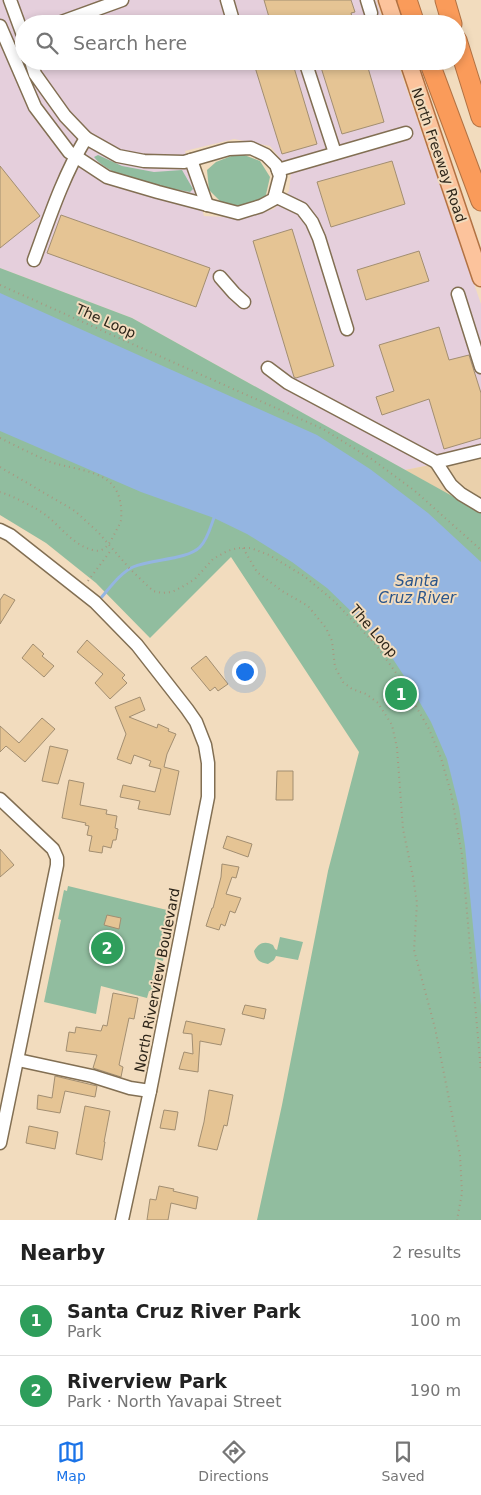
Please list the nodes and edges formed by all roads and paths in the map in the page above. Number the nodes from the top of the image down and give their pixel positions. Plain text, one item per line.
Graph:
1 (10, 0) edge
2 (122, 0) edge
3 (227, 0) edge
4 (367, 0) edge
5 (388, 0) edge
6 (407, 0) edge
7 (445, 0) edge
8 (371, 13) dead end
9 (16, 15) edge
10 (81, 15) edge
11 (231, 15) edge
12 (392, 15) edge
13 (412, 15) edge
14 (449, 15) edge
15 (0, 26) edge
16 (15, 38) edge
17 (6, 41) junction
18 (15, 62) edge
19 (466, 69) edge
20 (22, 70) edge
21 (34, 70) edge
22 (308, 70) edge
23 (411, 70) edge
24 (432, 70) edge
25 (19, 72) joint
26 (481, 117) edge
27 (406, 133) dead end
28 (86, 138) junction
29 (335, 154) junction
30 (75, 156) junction
31 (191, 160) junction
32 (278, 170) junction
33 (275, 196) junction
34 (481, 201) edge
35 (207, 205) junction
36 (34, 260) dead end
37 (220, 277) dead end
38 (481, 278) edge
39 (0, 285) edge
40 (458, 294) dead end
41 (244, 302) dead end
42 (347, 329) dead end
43 (481, 367) edge
44 (268, 368) dead end
45 (0, 438) edge
46 (481, 451) edge
47 (436, 462) junction
48 (0, 467) edge
49 (0, 492) edge
50 (481, 506) edge
51 (0, 530) edge
52 (109, 545) junction
53 (243, 548) junction
54 (112, 549) junction
55 (481, 550) edge
56 (81, 592) junction
57 (0, 798) edge
58 (18, 1060) junction
59 (481, 1072) edge
60 (150, 1091) junction
61 (0, 1143) edge
62 (122, 1220) edge
63 (457, 1220) edge

1 - 9 street
2 - 10 street
3 - 11 street
4 - 8 street
5 - 12 main road
6 - 13 highway
7 - 14 highway
15 - 17 street
16 - 17 street
17 - 18 street
19 - 26 highway
20 - 25 street
21 - 28 street
22 - 29 street
23 - 38 main road, North Freeway Road
24 - 34 highway
25 - 30 street
27 - 29 street
28 - 30 street
28 - 31 street
29 - 32 street
30 - 35 street
30 - 36 street
31 - 32 street
31 - 35 street
32 - 33 street
33 - 35 street
33 - 42 street
37 - 41 street
39 - 55 path, The Loop
40 - 43 street
44 - 47 street
45 - 52 path
46 - 47 street
47 - 50 street
48 - 52 path
49 - 52 path
51 - 56 street, North Riverview Boulevard
52 - 54 path
53 - 54 path
53 - 59 path, The Loop
53 - 63 path
54 - 56 path
56 - 60 street, North Riverview Boulevard
57 - 58 street
58 - 60 street
58 - 61 street
60 - 62 street, North Riverview Boulevard

